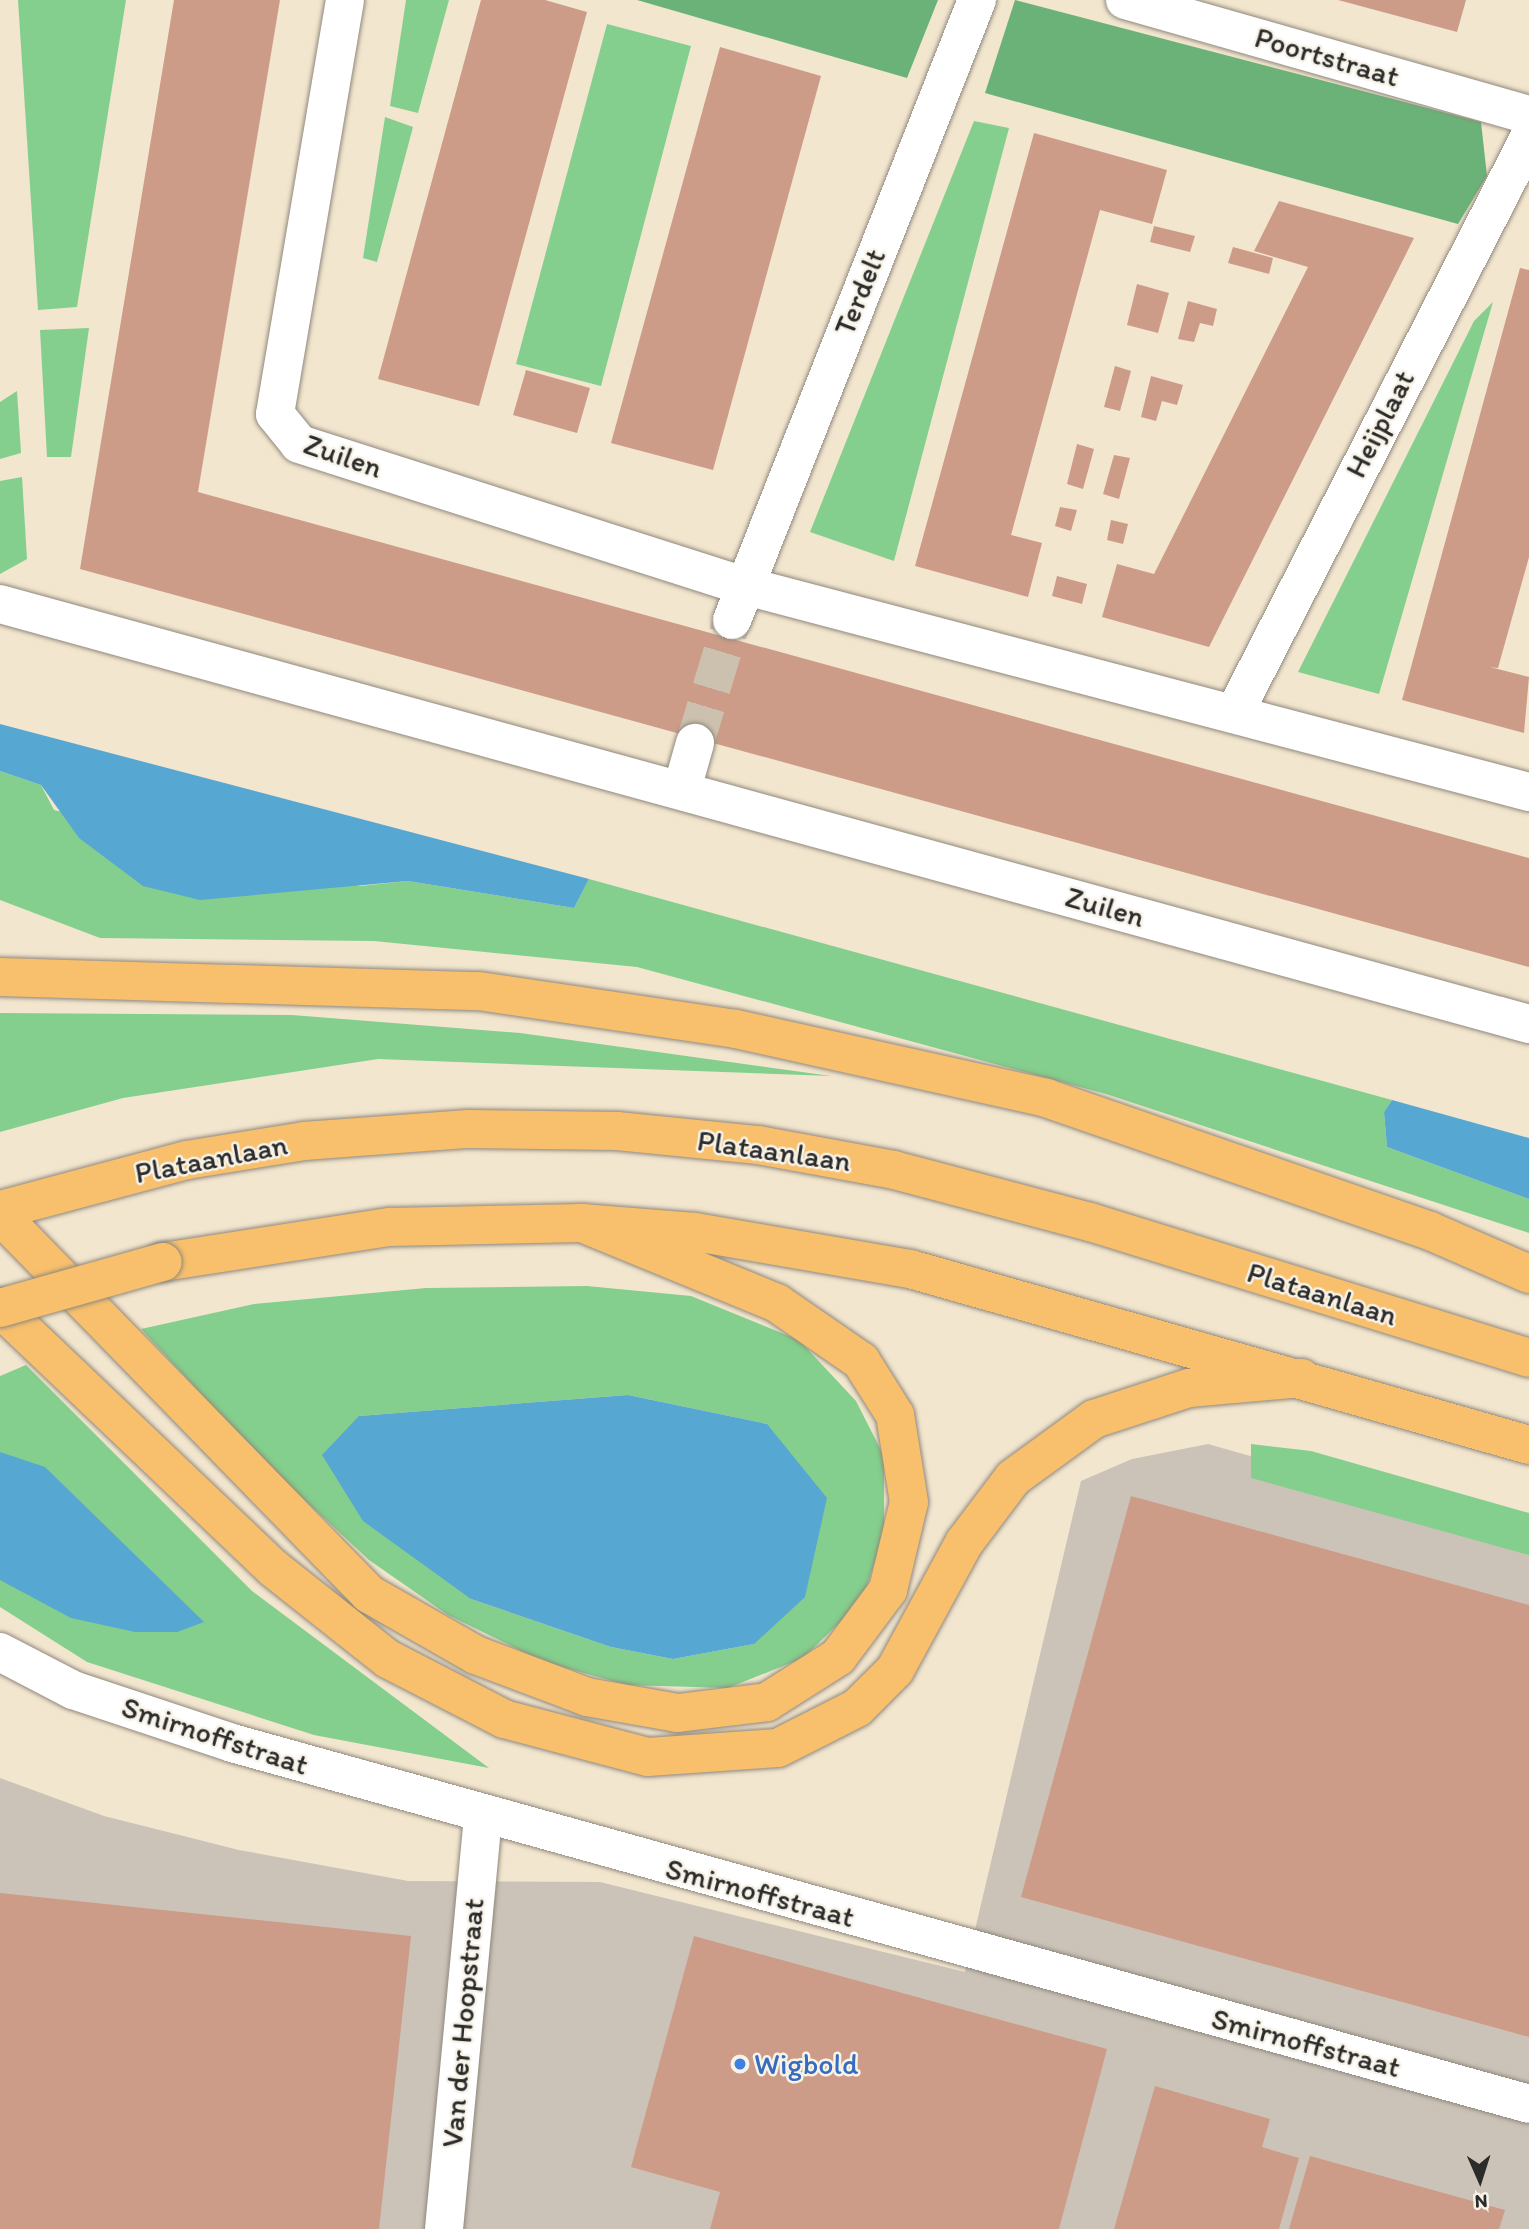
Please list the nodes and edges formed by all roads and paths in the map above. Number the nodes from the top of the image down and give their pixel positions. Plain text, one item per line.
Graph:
1 (345, 0) edge
2 (977, 0) edge
3 (1125, 0) edge
4 (1529, 115) edge
5 (1529, 138) edge
6 (737, 602) junction
7 (0, 604) edge
8 (1235, 712) junction
9 (695, 743) tunnel mouth
10 (682, 789) junction
11 (1529, 792) edge
12 (0, 976) edge
13 (1529, 1024) edge
14 (0, 1212) edge
15 (582, 1223) junction
16 (1529, 1274) edge
17 (0, 1308) edge
18 (1529, 1358) edge
19 (1303, 1378) junction
20 (1529, 1445) edge
21 (0, 1653) edge
22 (482, 1816) junction
23 (1529, 2104) edge
24 (444, 2229) edge

1 - 6 street, Zuilen
2 - 6 street, Terdelt
3 - 4 street, Poortstraat
5 - 8 street, Heijplaat
6 - 8 street, Zuilen
7 - 10 street, Zuilen
8 - 11 street, Zuilen
9 - 10 street
10 - 13 street, Zuilen
12 - 16 highway
14 - 15 highway
14 - 18 highway, Plataanlaan
15 - 17 highway, bridge
15 - 19 highway
17 - 19 highway
19 - 20 highway
21 - 22 street, Smirnoffstraat
22 - 23 street, Smirnoffstraat
22 - 24 street, Van der Hoopstraat

